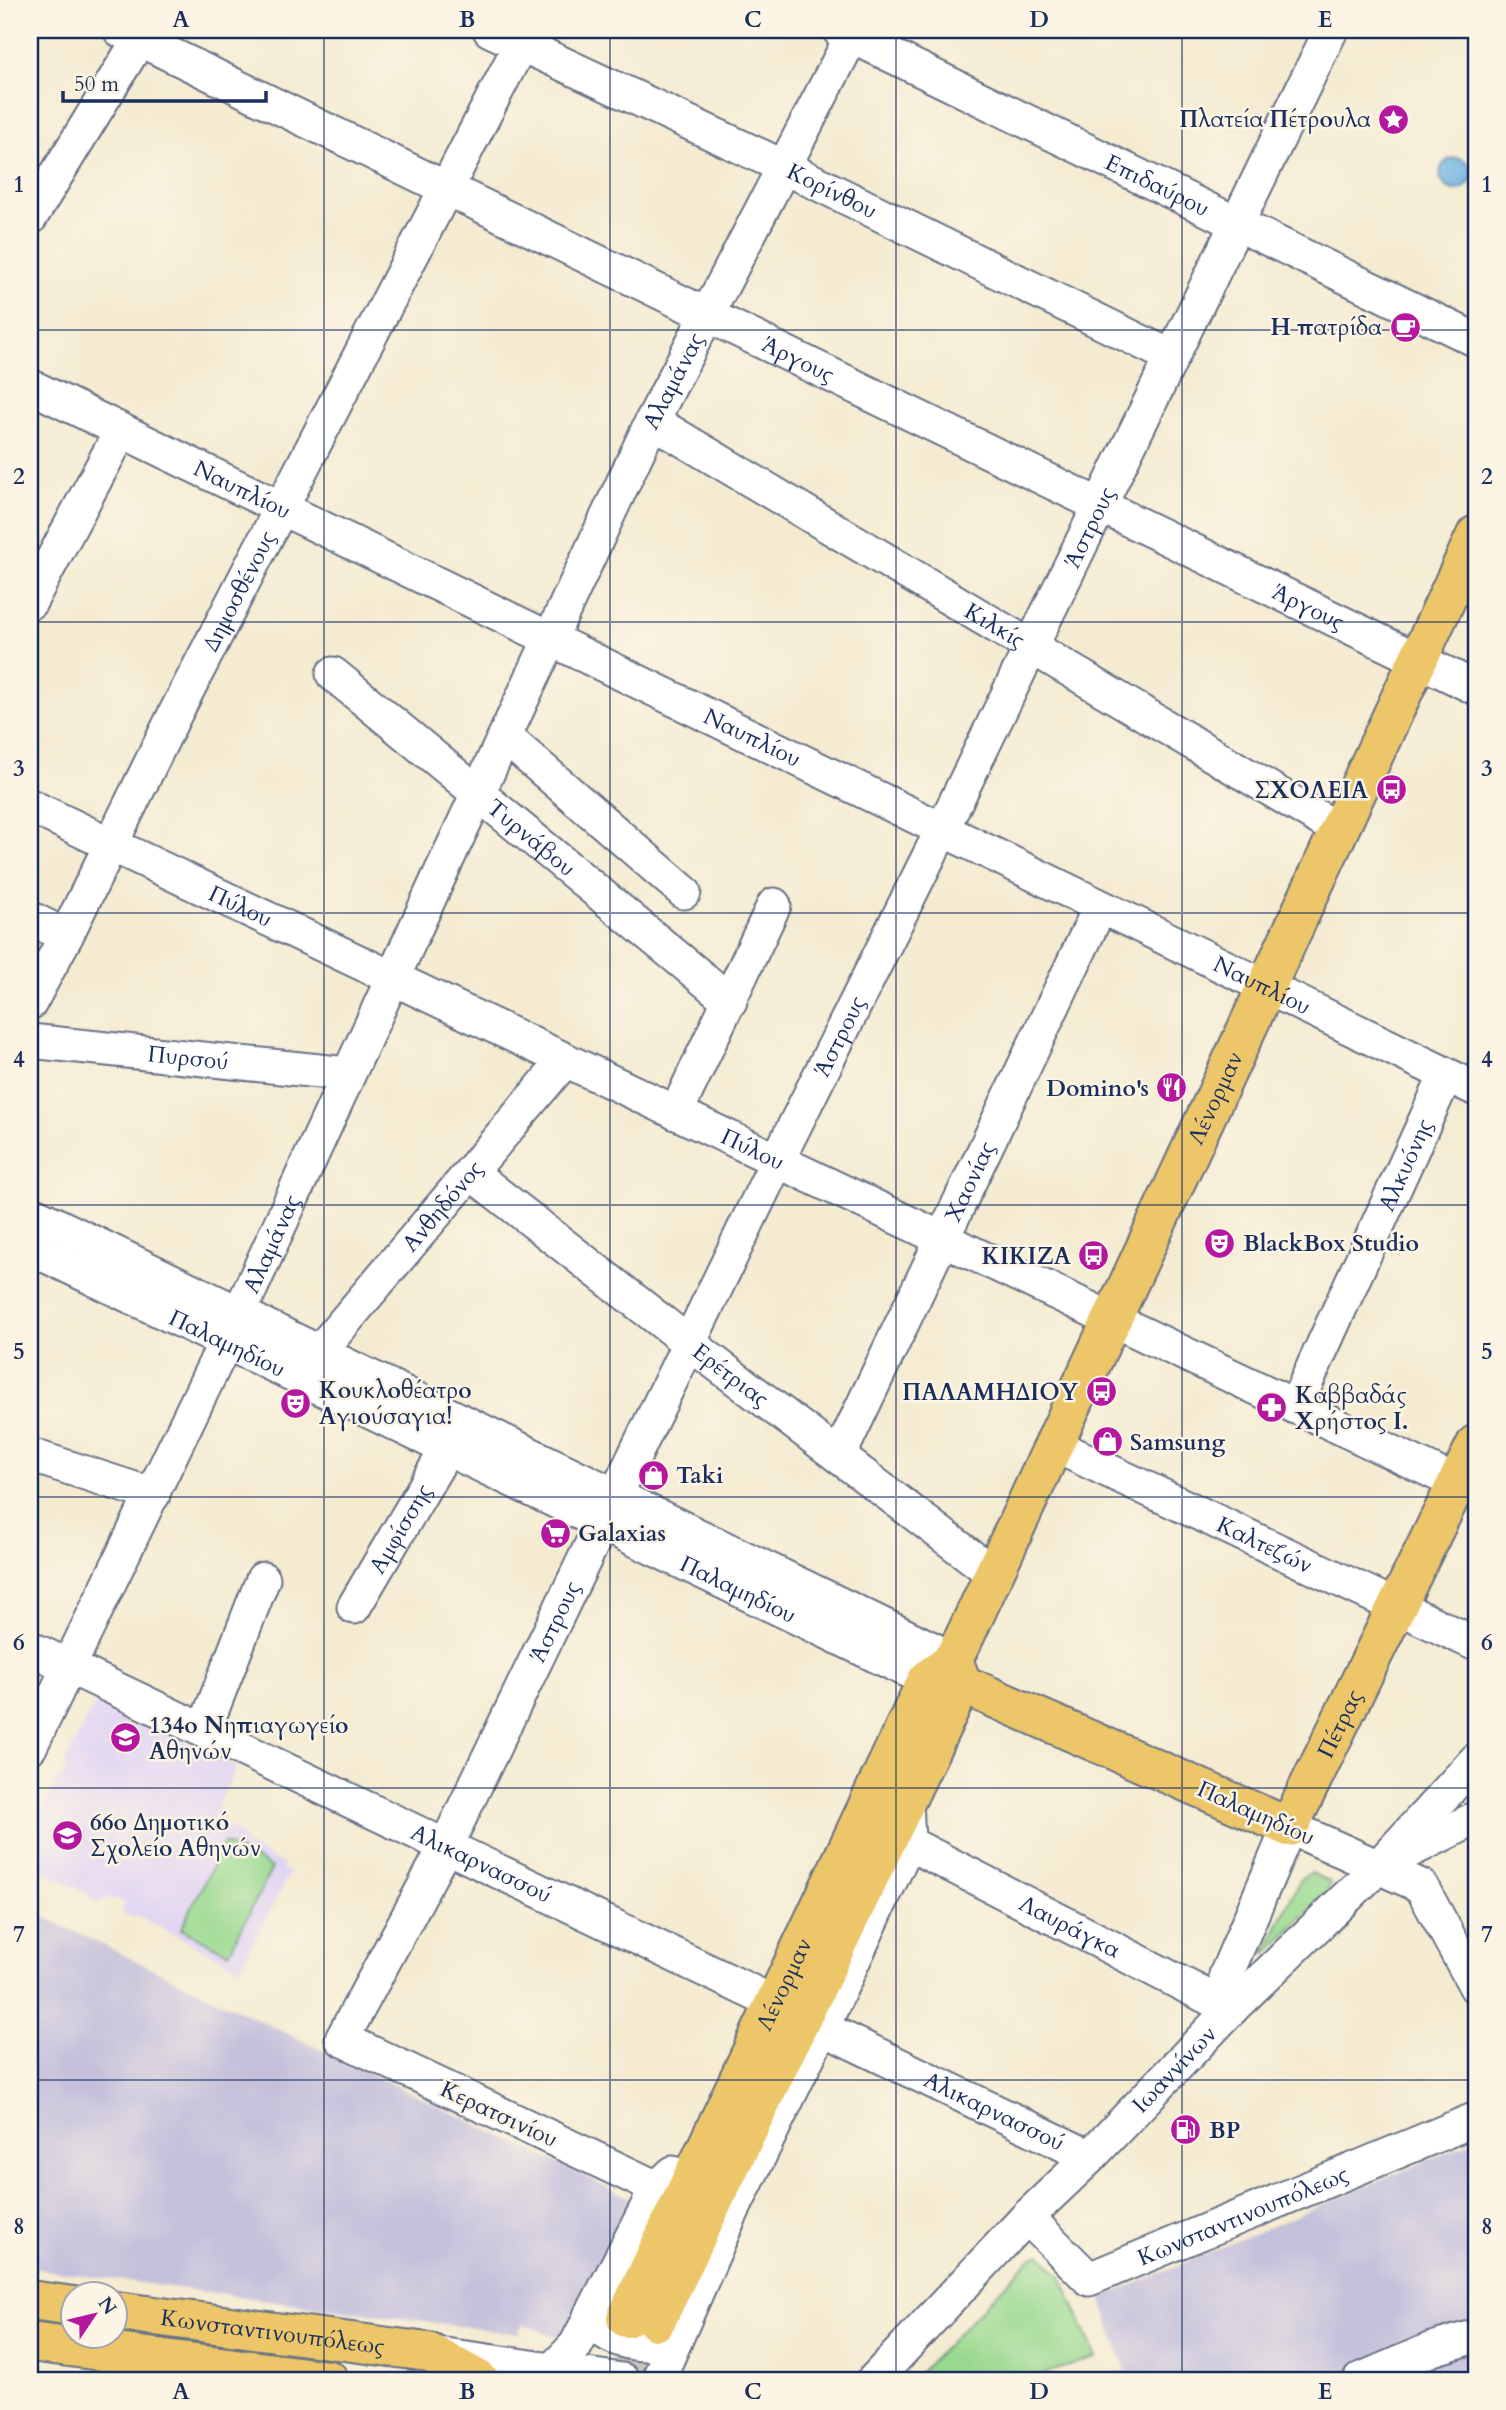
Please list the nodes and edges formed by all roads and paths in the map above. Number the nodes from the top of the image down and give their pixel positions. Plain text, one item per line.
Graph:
1 (489, 30) edge
2 (1331, 30) edge
3 (849, 32) edge
4 (135, 33) edge
5 (524, 38) edge
6 (784, 167) junction
7 (445, 188) junction
8 (30, 218) edge
9 (1237, 223) junction
10 (708, 315) junction
11 (1476, 340) edge
12 (1172, 357) junction
13 (30, 386) edge
14 (652, 421) junction
15 (121, 431) junction
16 (1099, 505) junction
17 (282, 509) junction
18 (1472, 556) edge
19 (30, 602) edge
20 (551, 640) junction
21 (1031, 647) junction
22 (1418, 660) junction
23 (332, 674) dead end
24 (1476, 688) edge
25 (505, 737) junction
26 (478, 796) junction
27 (30, 806) edge
28 (942, 830) junction
29 (1339, 830) junction
30 (111, 845) junction
31 (684, 892) dead end
32 (774, 905) dead end
33 (1100, 907) junction
34 (30, 918) edge
35 (66, 936) junction
36 (392, 978) junction
37 (1266, 988) junction
38 (730, 1001) junction
39 (30, 1003) edge
40 (30, 1041) edge
41 (565, 1060) junction
42 (348, 1074) junction
43 (1446, 1074) junction
44 (1476, 1089) edge
45 (676, 1113) junction
46 (777, 1161) junction
47 (471, 1173) junction
48 (30, 1212) edge
49 (943, 1240) junction
50 (30, 1248) edge
51 (1112, 1320) junction
52 (232, 1328) junction
53 (690, 1343) junction
54 (319, 1352) junction
55 (1295, 1407) junction
56 (1054, 1444) junction
57 (1476, 1444) edge
58 (447, 1449) junction
59 (30, 1455) edge
60 (839, 1457) junction
61 (1467, 1488) edge
62 (153, 1496) junction
63 (608, 1510) junction
64 (994, 1574) junction
65 (263, 1579) dead end
66 (1397, 1606) junction
67 (354, 1607) dead end
68 (1476, 1644) edge
69 (30, 1648) edge
70 (69, 1667) junction
71 (947, 1675) junction
72 (204, 1730) junction
73 (30, 1747) edge
74 (1476, 1760) edge
75 (906, 1801) junction
76 (1476, 1818) edge
77 (861, 1819) junction
78 (1290, 1827) junction
79 (908, 1843) junction
80 (446, 1846) junction
81 (1379, 1866) junction
82 (1476, 1987) edge
83 (760, 1996) junction
84 (1231, 2009) junction
85 (822, 2028) junction
86 (342, 2039) joint
87 (1476, 2119) edge
88 (1090, 2157) junction
89 (657, 2188) junction
90 (1027, 2217) junction
91 (30, 2300) edge
92 (60, 2304) edge
93 (130, 2313) edge
94 (637, 2323) junction
95 (1476, 2336) edge
96 (30, 2342) edge
97 (428, 2352) junction
98 (552, 2370) junction
99 (329, 2380) edge
100 (479, 2380) edge
101 (622, 2380) edge
102 (658, 2380) edge
103 (873, 2380) edge
104 (1360, 2380) edge

1 - 5 street, Κορίνθου
2 - 9 street, Άστρους
3 - 6 street, Αλαμάνας
3 - 9 street, Επιδαύρου
4 - 7 street, Άργους
4 - 8 street
5 - 6 street, Κορίνθου
5 - 7 street, Δημοσθένους
6 - 10 street, Αλαμάνας
6 - 12 street, Κορίνθου
7 - 10 street, Άργους
7 - 17 street, Δημοσθένους
9 - 11 street, Επιδαύρου
9 - 12 street, Άστρους
10 - 14 street, Αλαμάνας
10 - 16 street, Άργους
12 - 16 street, Άστρους
13 - 15 street, Ναυπλίου
14 - 20 street, Αλαμάνας
14 - 21 street, Κιλκίς
15 - 17 street, Ναυπλίου
15 - 19 street
16 - 21 street, Άστρους
16 - 22 street, Άργους
17 - 20 street, Ναυπλίου
17 - 30 street, Δημοσθένους
18 - 22 main road, Λένορμαν
20 - 25 street, Αλαμάνας
20 - 28 street, Ναυπλίου
21 - 28 street, Άστρους
21 - 29 street, Κιλκίς
22 - 24 street, Άργους
22 - 29 main road, Λένορμαν
23 - 26 street, Τυρνάβου
25 - 26 street, Αλαμάνας
25 - 31 street
26 - 36 street, Αλαμάνας
26 - 38 street, Τυρνάβου
27 - 30 street, Πύλου
28 - 33 street, Ναυπλίου
28 - 46 street, Άστρους
29 - 37 main road, Λένορμαν
30 - 35 street, Δημοσθένους
30 - 36 street, Πύλου
32 - 38 street
33 - 37 street, Ναυπλίου
33 - 49 street, Χαονίας
34 - 35 street
35 - 39 street, Δημοσθένους
36 - 41 street, Πύλου
36 - 42 street, Αλαμάνας
37 - 43 street, Ναυπλίου
37 - 51 main road, Λένορμαν
38 - 45 street
40 - 42 street, Πυρσού
41 - 45 street, Πύλου
41 - 47 street, Ανθηδόνος
42 - 52 street, Αλαμάνας
43 - 44 street, Ναυπλίου
43 - 55 street, Αλκυόνης
45 - 46 street, Πύλου
46 - 49 street, Πύλου
46 - 53 street, Άστρους
47 - 53 street, Ερέτριας
47 - 54 street, Ανθηδόνος
48 - 52 street, Παλαμηδίου
49 - 51 street, Πύλου
49 - 60 street, Χαονίας
50 - 52 street, Παλαμηδίου
51 - 55 street, Πύλου
51 - 56 main road, Λένορμαν
52 - 54 street, Παλαμηδίου
52 - 58 street, Παλαμηδίου
52 - 62 street, Αλαμάνας
53 - 60 street, Ερέτριας
53 - 63 street, Άστρους
54 - 63 street, Παλαμηδίου
55 - 61 street, Πύλου
56 - 64 main road, Λένορμαν
56 - 66 street, Καλτεζών
57 - 61 main road, Πέτρας
58 - 63 street, Παλαμηδίου
58 - 67 street, Αμφίσσης
59 - 62 street
60 - 64 street, Ερέτριας
61 - 66 main road, Πέτρας
62 - 70 street, Αλαμάνας
63 - 71 street, Παλαμηδίου
63 - 80 street, Άστρους
64 - 71 main road, Λένορμαν
65 - 72 street
66 - 68 street, Καλτεζών
66 - 78 main road, Πέτρας
69 - 70 street, Αλικαρνασσού
70 - 72 street, Αλικαρνασσού
70 - 73 street, Αλαμάνας
71 - 75 main road, Λένορμαν
71 - 77 main road, Λένορμαν
71 - 78 main road, Παλαμηδίου
72 - 80 street, Αλικαρνασσού
74 - 81 street, Ιωαννίνων
75 - 79 street, Λένορμαν
75 - 94 main road, Λένορμαν
76 - 81 street
77 - 83 street
77 - 94 main road, Λένορμαν
78 - 81 street, Παλαμηδίου
78 - 84 street, Πέτρας
79 - 84 street, Λαυράγκα
79 - 85 street
80 - 83 street, Αλικαρνασσού
80 - 86 street, Άστρους
81 - 82 street, Παλαμηδίου
81 - 84 street, Ιωαννίνων
83 - 89 street
84 - 88 street, Ιωαννίνων
85 - 88 street, Αλικαρνασσού
85 - 94 street
86 - 89 street, Κερατσινίου
87 - 90 street, Κωνσταντινουπόλεως
88 - 90 street, Ιωαννίνων
89 - 94 street
90 - 103 street, Ιωαννίνων
91 - 92 main road
93 - 97 main road, Κωνσταντινουπόλεως
94 - 98 street
94 - 102 street
95 - 104 street
96 - 99 main road, Κωνσταντινουπόλεως
97 - 98 street, Κωνσταντινουπόλεως
97 - 100 main road, Κωνσταντινουπόλεως
98 - 101 street, Κωνσταντινουπόλεως

